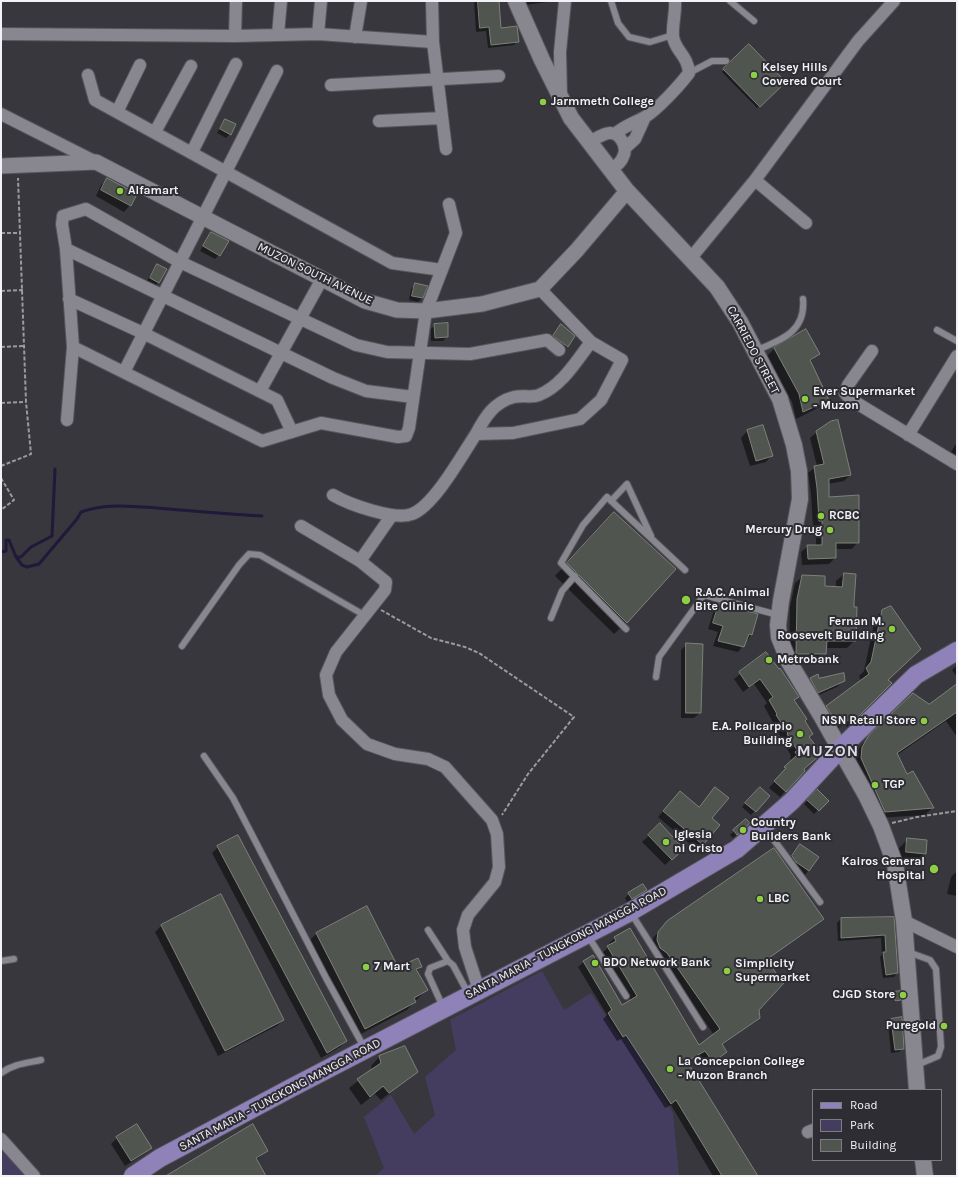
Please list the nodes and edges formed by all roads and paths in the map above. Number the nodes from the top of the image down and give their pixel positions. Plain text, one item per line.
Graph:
1 (236, 1) edge
2 (281, 1) edge
3 (321, 1) edge
4 (361, 1) edge
5 (432, 1) edge
6 (516, 1) edge
7 (565, 1) edge
8 (611, 1) edge
9 (675, 1) edge
10 (730, 1) edge
11 (894, 1) edge
12 (754, 21) dead end
13 (1, 34) edge
14 (278, 34) junction
15 (318, 34) junction
16 (235, 36) junction
17 (673, 36) junction
18 (355, 37) junction
19 (433, 42) junction
20 (726, 61) dead end
21 (236, 64) dead end
22 (140, 65) dead end
23 (192, 66) dead end
24 (277, 71) dead end
25 (689, 73) junction
26 (88, 75) dead end
27 (499, 76) dead end
28 (438, 78) junction
29 (331, 85) dead end
30 (561, 101) junction
31 (117, 112) junction
32 (1, 114) edge
33 (646, 117) junction
34 (442, 118) junction
35 (379, 121) dead end
36 (155, 132) junction
37 (615, 134) junction
38 (590, 142) junction
39 (625, 148) junction
40 (446, 149) dead end
41 (192, 152) junction
42 (96, 162) junction
43 (18, 165) junction
44 (1, 166) edge
45 (610, 170) junction
46 (226, 171) junction
47 (755, 180) junction
48 (627, 191) junction
49 (449, 204) dead end
50 (202, 218) junction
51 (806, 223) dead end
52 (1, 233) edge
53 (20, 233) junction
54 (66, 249) junction
55 (690, 259) junction
56 (180, 262) junction
57 (442, 270) junction
58 (322, 279) junction
59 (540, 288) junction
60 (23, 290) junction
61 (1, 291) edge
62 (162, 295) junction
63 (69, 299) junction
64 (803, 299) dead end
65 (426, 311) junction
66 (301, 319) junction
67 (937, 330) dead end
68 (144, 333) junction
69 (957, 341) edge
70 (591, 342) junction
71 (24, 346) junction
72 (1, 347) edge
73 (73, 347) junction
74 (559, 350) dead end
75 (755, 351) junction
76 (872, 351) dead end
77 (281, 354) junction
78 (419, 354) junction
79 (957, 356) edge
80 (124, 372) junction
81 (260, 391) junction
82 (413, 397) junction
83 (26, 402) junction
84 (1, 403) edge
85 (68, 420) dead end
86 (292, 432) junction
87 (476, 434) junction
88 (908, 435) junction
89 (957, 464) edge
90 (1, 466) edge
91 (1, 478) edge
92 (333, 495) dead end
93 (611, 501) junction
94 (1, 510) edge
95 (392, 515) junction
96 (301, 526) dead end
97 (652, 540) junction
98 (360, 561) junction
99 (685, 570) dead end
100 (575, 576) junction
101 (372, 604) junction
102 (364, 615) junction
103 (779, 615) junction
104 (551, 618) dead end
105 (626, 629) dead end
106 (182, 646) dead end
107 (957, 651) edge
108 (656, 677) dead end
109 (841, 748) junction
110 (204, 756) dead end
111 (957, 811) edge
112 (494, 826) junction
113 (881, 826) junction
114 (764, 827) junction
115 (820, 902) dead end
116 (630, 912) junction
117 (904, 921) junction
118 (428, 930) dead end
119 (586, 933) junction
120 (957, 947) edge
121 (906, 951) junction
122 (14, 958) dead end
123 (1, 961) edge
124 (448, 961) junction
125 (474, 992) junction
126 (626, 996) dead end
127 (444, 1008) junction
128 (703, 1027) dead end
129 (365, 1050) junction
130 (41, 1060) dead end
131 (915, 1066) junction
132 (1, 1073) edge
133 (917, 1089) edge
134 (1, 1139) edge
135 (923, 1161) edge
136 (34, 1176) edge
137 (132, 1176) edge
138 (925, 1176) edge

1 - 16 street
2 - 14 street
3 - 15 street
4 - 18 street
5 - 19 street
6 - 30 main road, CARRIEDO STREET
7 - 30 street
8 - 17 lane
9 - 17 street
10 - 12 lane
11 - 47 street
13 - 16 street
14 - 15 street
14 - 16 street
15 - 18 street
17 - 25 street
18 - 19 street
19 - 28 street
20 - 25 lane
21 - 41 street
22 - 31 street
23 - 36 street
24 - 46 street
25 - 33 street
26 - 31 street
27 - 28 street
28 - 29 street
28 - 34 street
30 - 38 main road, CARRIEDO STREET
31 - 36 street
32 - 42 street
33 - 37 street
33 - 39 street
34 - 35 street
34 - 40 street
36 - 41 street
37 - 38 street
37 - 39 street
38 - 45 main road, CARRIEDO STREET
39 - 45 street
41 - 46 street
42 - 43 street
42 - 50 street, MUZON SOUTH AVENUE
43 - 44 street
43 - 53 path
45 - 48 main road, CARRIEDO STREET
46 - 50 street
46 - 57 street
47 - 51 street
47 - 55 street
48 - 55 main road, CARRIEDO STREET
48 - 59 street
49 - 57 street
50 - 56 street
50 - 58 street, MUZON SOUTH AVENUE
52 - 53 path
53 - 60 path
54 - 56 street
54 - 62 street
54 - 63 street
55 - 75 main road, CARRIEDO STREET
56 - 62 street
56 - 66 street
57 - 65 street
58 - 65 street, MUZON SOUTH AVENUE
58 - 66 street
59 - 65 street, MUZON SOUTH AVENUE
59 - 70 street
60 - 61 path
60 - 71 path
62 - 68 street
62 - 77 street
63 - 68 street
63 - 73 street
64 - 75 lane
65 - 78 street
66 - 77 street
66 - 78 street
67 - 69 lane
68 - 80 street
68 - 81 street
70 - 87 street
70 - 87 street
71 - 72 path
71 - 83 path
73 - 80 street
73 - 85 street
74 - 78 street
75 - 103 main road, CARRIEDO STREET
76 - 88 street
77 - 81 street
77 - 82 street
78 - 82 street
79 - 88 street
80 - 86 street
81 - 86 street
82 - 86 street
83 - 84 path
83 - 90 path
87 - 95 street
88 - 89 street
91 - 94 path
92 - 95 street
93 - 97 lane
93 - 97 lane
93 - 100 lane
95 - 98 street
96 - 98 street
97 - 99 lane
98 - 101 street
100 - 104 lane
100 - 105 lane
101 - 102 street
101 - 112 path
102 - 106 lane
102 - 112 street
103 - 108 lane
103 - 109 main road, CARRIEDO STREET
107 - 109 main road, SANTA MARIA - TUNGKONG MANGGA ROAD
109 - 113 main road, CARRIEDO STREET
109 - 114 main road, SANTA MARIA - TUNGKONG MANGGA ROAD
110 - 129 lane
111 - 113 path
112 - 125 street
113 - 117 main road, CARRIEDO STREET
114 - 115 lane
114 - 116 main road, SANTA MARIA - TUNGKONG MANGGA ROAD
116 - 119 main road, SANTA MARIA - TUNGKONG MANGGA ROAD
116 - 128 lane
117 - 120 street
117 - 121 main road, CARRIEDO STREET
118 - 124 lane
119 - 125 main road, SANTA MARIA - TUNGKONG MANGGA ROAD
119 - 126 lane
121 - 131 main road, CARRIEDO STREET
121 - 131 lane
122 - 123 lane
124 - 125 lane
124 - 127 lane
125 - 127 main road, SANTA MARIA - TUNGKONG MANGGA ROAD
127 - 129 main road, SANTA MARIA - TUNGKONG MANGGA ROAD
129 - 137 main road, SANTA MARIA - TUNGKONG MANGGA ROAD
130 - 132 lane
131 - 133 main road, CARRIEDO STREET
134 - 136 street
135 - 138 main road

